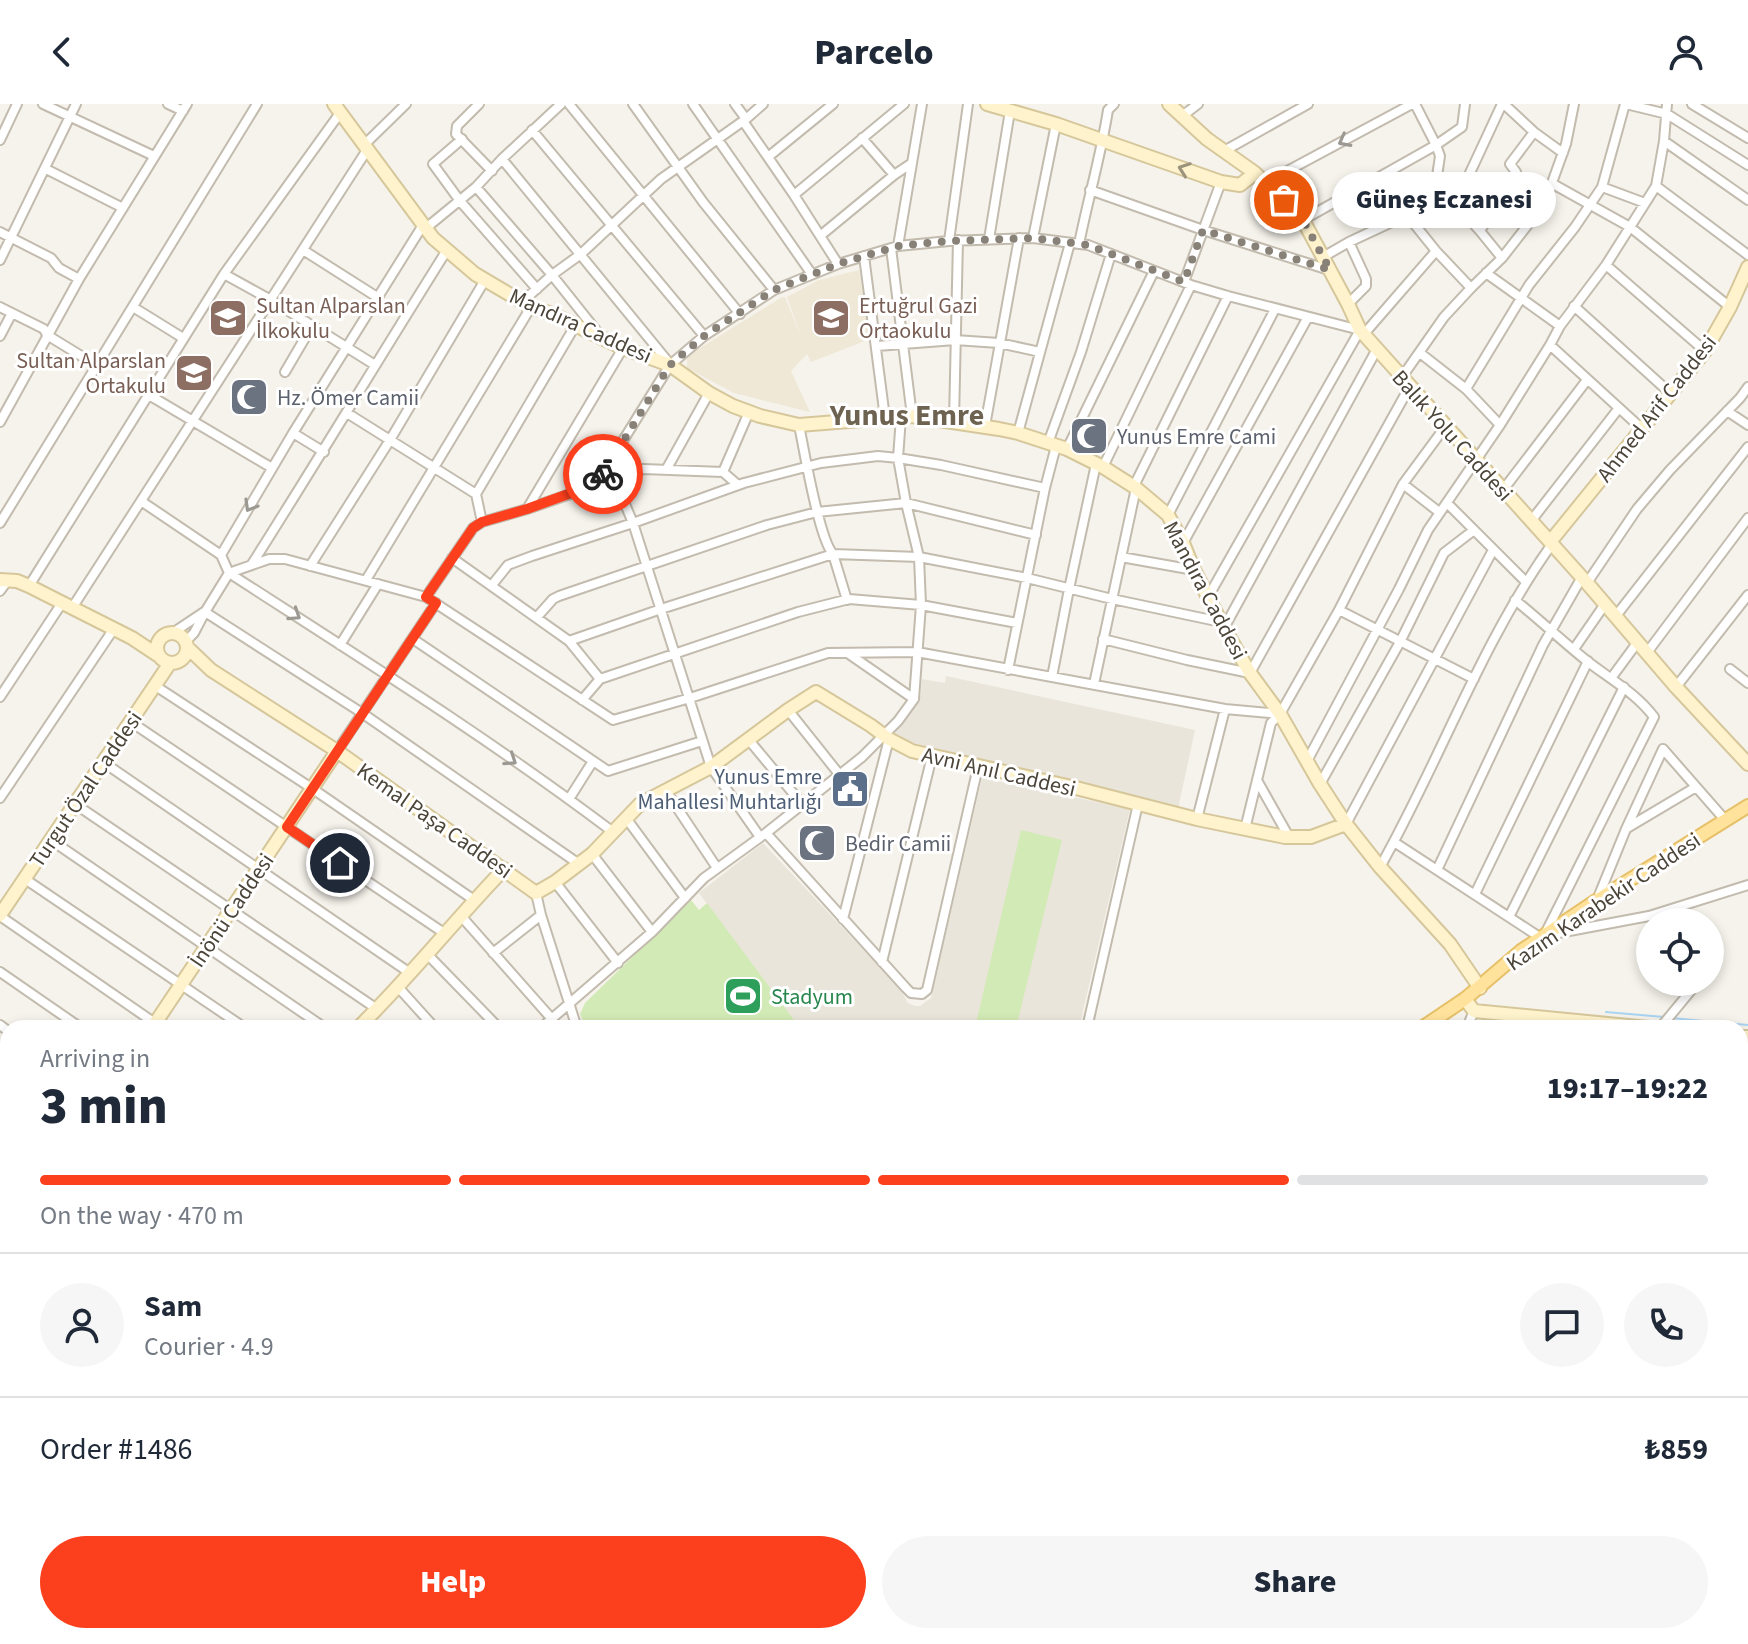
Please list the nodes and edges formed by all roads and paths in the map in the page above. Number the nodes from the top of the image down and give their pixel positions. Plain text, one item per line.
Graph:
1 (17, 104) edge
2 (43, 104) edge
3 (76, 104) edge
4 (168, 104) edge
5 (257, 104) edge
6 (406, 104) edge
7 (479, 104) edge
8 (561, 104) edge
9 (569, 104) edge
10 (633, 104) edge
11 (693, 104) edge
12 (735, 104) edge
13 (763, 104) edge
14 (833, 104) edge
15 (904, 104) edge
16 (922, 104) edge
17 (968, 104) edge
18 (987, 104) edge
19 (1169, 104) edge
20 (1198, 104) edge
21 (1308, 104) edge
22 (1414, 104) edge
23 (1465, 104) edge
24 (1503, 104) edge
25 (1626, 104) edge
26 (1692, 104) edge
27 (1108, 106) edge
28 (1572, 106) edge
29 (337, 107) edge
30 (185, 108) edge
31 (1667, 109) edge
32 (1010, 111) junction
33 (1182, 116) junction
34 (70, 117) junction
35 (744, 120) junction
36 (1056, 124) junction
37 (532, 130) junction
38 (1534, 132) junction
39 (718, 138) junction
40 (862, 138) junction
41 (1748, 138) edge
42 (462, 139) junction
43 (0, 140) edge
44 (1103, 140) junction
45 (1664, 141) junction
46 (1436, 145) junction
47 (366, 148) junction
48 (1224, 151) junction
49 (1563, 153) junction
50 (154, 156) junction
51 (768, 157) junction
52 (502, 159) junction
53 (912, 163) junction
54 (1748, 165) edge
55 (678, 166) junction
56 (46, 169) junction
57 (492, 171) junction
58 (1255, 173) junction
59 (894, 175) junction
60 (1221, 182) junction
61 (1265, 183) junction
62 (1553, 184) junction
63 (1656, 186) junction
64 (476, 187) junction
65 (1602, 187) junction
66 (1440, 189) junction
67 (1090, 190) junction
68 (794, 195) junction
69 (642, 196) junction
70 (1748, 200) edge
71 (460, 201) junction
72 (1453, 203) junction
73 (1645, 203) junction
74 (1590, 206) junction
75 (123, 208) junction
76 (1407, 215) junction
77 (1303, 220) junction
78 (611, 225) junction
79 (424, 227) junction
80 (1630, 227) junction
81 (1203, 230) junction
82 (1480, 231) junction
83 (0, 232) edge
84 (820, 236) junction
85 (11, 237) junction
86 (1019, 238) junction
87 (1033, 238) junction
88 (989, 239) junction
89 (953, 240) junction
90 (1349, 242) junction
91 (1075, 243) junction
92 (895, 247) junction
93 (303, 250) junction
94 (447, 250) junction
95 (1436, 251) junction
96 (581, 254) junction
97 (1111, 254) junction
98 (1748, 255) edge
99 (864, 256) junction
100 (1323, 257) junction
101 (1502, 258) junction
102 (0, 260) edge
103 (838, 264) junction
104 (1606, 265) junction
105 (1748, 267) edge
106 (1330, 270) junction
107 (1154, 271) junction
108 (811, 273) junction
109 (1486, 273) junction
110 (224, 274) junction
111 (552, 275) junction
112 (79, 279) junction
113 (485, 280) junction
114 (1187, 283) junction
115 (1745, 285) edge
116 (1471, 288) junction
117 (537, 289) junction
118 (774, 290) junction
119 (1228, 296) junction
120 (377, 297) junction
121 (1521, 298) junction
122 (271, 300) junction
123 (526, 304) junction
124 (1348, 304) junction
125 (1574, 306) junction
126 (0, 307) edge
127 (133, 307) junction
128 (1730, 307) junction
129 (1275, 309) junction
130 (12, 313) junction
131 (740, 314) junction
132 (1308, 317) junction
133 (312, 326) junction
134 (575, 326) junction
135 (1560, 326) junction
136 (1362, 332) junction
137 (47, 335) junction
138 (0, 336) edge
139 (704, 336) junction
140 (183, 338) junction
141 (604, 340) junction
142 (955, 340) junction
143 (903, 343) junction
144 (999, 343) junction
145 (1550, 345) junction
146 (877, 346) junction
147 (346, 347) junction
148 (623, 348) junction
149 (1377, 349) junction
150 (1705, 351) junction
151 (1040, 352) junction
152 (1420, 353) junction
153 (96, 365) junction
154 (375, 365) junction
155 (670, 365) junction
156 (285, 372) dead end
157 (1587, 380) junction
158 (1406, 382) junction
159 (1748, 387) edge
160 (1466, 389) junction
161 (709, 393) junction
162 (1670, 393) junction
163 (149, 395) junction
164 (1619, 408) junction
165 (1727, 411) junction
166 (749, 412) junction
167 (347, 413) junction
168 (907, 416) junction
169 (885, 418) junction
170 (192, 421) junction
171 (954, 421) junction
172 (0, 422) edge
173 (799, 425) junction
174 (1500, 425) junction
175 (1748, 425) edge
176 (985, 426) junction
177 (1445, 427) junction
178 (1641, 428) junction
179 (293, 433) junction
180 (1018, 433) junction
181 (390, 440) junction
182 (1057, 446) junction
183 (1748, 447) edge
184 (324, 452) junction
185 (898, 458) junction
186 (1475, 460) junction
187 (1100, 466) junction
188 (433, 467) junction
189 (808, 467) junction
190 (272, 468) junction
191 (666, 470) junction
192 (723, 472) junction
193 (614, 478) junction
194 (596, 484) junction
195 (1403, 484) junction
196 (738, 485) junction
197 (1135, 487) junction
198 (1045, 488) junction
199 (1503, 490) junction
200 (476, 494) junction
201 (141, 501) junction
202 (906, 503) junction
203 (1447, 503) junction
204 (527, 509) junction
205 (817, 512) junction
206 (1439, 512) junction
207 (1168, 515) junction
208 (1748, 518) edge
209 (1531, 521) junction
210 (482, 522) junction
211 (0, 523) edge
212 (633, 523) junction
213 (1474, 530) junction
214 (1036, 535) junction
215 (1183, 543) junction
216 (1551, 543) junction
217 (1493, 550) junction
218 (833, 554) junction
219 (221, 555) junction
220 (919, 557) junction
221 (1121, 557) junction
222 (452, 558) junction
223 (252, 564) junction
224 (310, 566) junction
225 (646, 566) junction
226 (1194, 570) junction
227 (229, 573) junction
228 (1027, 578) junction
229 (366, 580) junction
230 (1584, 580) junction
231 (1525, 581) junction
232 (3, 584) edge
233 (378, 584) junction
234 (492, 585) junction
235 (29, 586) junction
236 (1069, 589) junction
237 (1748, 595) edge
238 (426, 597) junction
239 (1208, 597) junction
240 (1112, 599) junction
241 (847, 600) junction
242 (1515, 600) junction
243 (436, 603) junction
244 (1605, 604) junction
245 (921, 605) junction
246 (67, 606) junction
247 (661, 609) junction
248 (1339, 610) junction
249 (205, 612) junction
250 (537, 617) junction
251 (1615, 617) junction
252 (1017, 623) junction
253 (1222, 625) junction
254 (113, 630) junction
255 (1377, 630) junction
256 (1551, 630) junction
257 (166, 635) junction
258 (132, 638) junction
259 (413, 639) junction
260 (1103, 639) junction
261 (569, 641) junction
262 (1400, 642) junction
263 (1637, 643) junction
264 (186, 644) junction
265 (340, 645) junction
266 (1574, 649) junction
267 (917, 652) junction
268 (675, 653) junction
269 (849, 654) junction
270 (1646, 654) junction
271 (1436, 658) junction
272 (170, 660) junction
273 (1588, 661) junction
274 (1748, 668) edge
275 (1730, 669) dead end
276 (211, 670) junction
277 (1008, 670) junction
278 (1250, 673) junction
279 (387, 676) junction
280 (1052, 677) junction
281 (1612, 677) junction
282 (600, 679) junction
283 (1474, 679) junction
284 (1744, 680) edge
285 (1094, 684) junction
286 (154, 685) junction
287 (1624, 687) junction
288 (1676, 687) junction
289 (0, 697) edge
290 (690, 698) junction
291 (914, 699) junction
292 (582, 700) junction
293 (1225, 709) junction
294 (788, 710) junction
295 (362, 713) junction
296 (1280, 714) junction
297 (131, 722) junction
298 (887, 737) junction
299 (748, 739) junction
300 (702, 741) junction
301 (337, 751) junction
302 (932, 756) junction
303 (593, 761) junction
304 (1307, 761) junction
305 (103, 762) junction
306 (1748, 764) edge
307 (711, 767) junction
308 (978, 767) junction
309 (839, 774) junction
310 (1257, 782) junction
311 (1320, 784) junction
312 (1696, 787) junction
313 (313, 789) junction
314 (666, 791) junction
315 (0, 798) edge
316 (569, 799) junction
317 (75, 804) junction
318 (802, 804) junction
319 (1138, 804) junction
320 (1746, 812) edge
321 (626, 818) junction
322 (1197, 819) junction
323 (1726, 821) junction
324 (1346, 824) junction
325 (287, 827) junction
326 (1245, 829) junction
327 (1626, 829) junction
328 (613, 832) junction
329 (763, 835) junction
330 (1289, 837) junction
331 (51, 840) junction
332 (1394, 842) junction
333 (592, 854) junction
334 (579, 864) junction
335 (1380, 867) junction
336 (260, 868) junction
337 (717, 868) junction
338 (504, 869) junction
339 (1437, 870) junction
340 (25, 879) junction
341 (555, 882) junction
342 (1748, 886) edge
343 (536, 893) junction
344 (1475, 894) junction
345 (685, 898) junction
346 (474, 900) junction
347 (1596, 901) junction
348 (231, 910) junction
349 (541, 915) junction
350 (0, 916) edge
351 (461, 916) junction
352 (1509, 917) junction
353 (843, 919) junction
354 (652, 932) junction
355 (444, 933) junction
356 (1542, 937) junction
357 (207, 947) junction
358 (493, 953) junction
359 (427, 954) junction
360 (882, 962) junction
361 (618, 963) junction
362 (0, 972) edge
363 (410, 973) junction
364 (180, 985) junction
365 (398, 987) junction
366 (1480, 988) junction
367 (1686, 996) edge
368 (1465, 999) junction
369 (569, 1003) junction
370 (377, 1009) junction
371 (1474, 1011) junction
372 (551, 1018) joint
373 (69, 1020) edge
374 (147, 1020) edge
375 (160, 1020) edge
376 (233, 1020) edge
377 (313, 1020) edge
378 (369, 1020) edge
379 (428, 1020) edge
380 (491, 1020) edge
381 (574, 1020) edge
382 (1089, 1020) edge
383 (1434, 1020) edge
384 (1470, 1020) edge
385 (1552, 1020) edge
386 (1666, 1020) edge

1 - 43 street
2 - 34 street
3 - 34 street
4 - 30 street
5 - 127 street
6 - 47 street
7 - 42 street
8 - 37 street
9 - 69 street
10 - 55 street
11 - 39 street
12 - 35 street
13 - 35 street
14 - 51 street
15 - 40 street
16 - 53 street
17 - 89 street
18 - 32 street
19 - 33 street, Balık Yolu Caddesi
20 - 33 street
21 - 48 street
22 - 46 street
22 -> 61 street
23 - 46 street
24 - 38 street
24 - 72 street
25 - 31 street
25 - 65 street
26 - 41 street
27 - 44 street
28 - 49 street
29 - 47 street, Mandıra Caddesi
29 - 110 street
30 - 50 street
31 - 45 street
31 - 54 street
32 - 36 street
32 - 88 street
33 - 48 street, Balık Yolu Caddesi
34 - 50 street
34 - 56 street
35 - 39 street
35 - 51 street
36 - 44 street
36 - 87 street
37 - 52 street
37 - 78 street
38 - 49 street
38 - 82 street
39 - 55 street
39 - 108 street
40 - 59 street
40 - 68 street
42 - 57 street
42 - 71 street
60 -> 44 street
44 - 67 street
45 - 63 street
45 - 70 street
46 - 66 street
46 - 77 street
47 - 79 street, Mandıra Caddesi
47 - 93 street
48 - 58 street, Balık Yolu Caddesi
49 - 62 street
50 - 75 street
51 - 68 street
52 - 57 street
52 - 96 street
53 - 59 street
53 - 92 street
55 - 69 street
55 - 118 street
56 - 75 street
56 - 85 street
57 - 64 street
58 - 60 street
58 - 61 street, Balık Yolu Caddesi
59 - 84 street
60 - 81 street
61 - 77 street, Balık Yolu Caddesi
62 - 74 street
62 - 101 street
63 - 73 street
63 - 98 street
64 - 71 street
64 - 111 street
65 - 73 street
65 - 74 street
66 - 72 street
66 - 76 street
67 - 81 street
67 - 91 street
68 - 84 street
69 - 78 street
69 - 131 street
71 - 79 street
71 - 117 street
72 - 82 street
73 - 80 street
74 - 80 street
74 - 121 street
75 - 112 street
76 - 90 street
76 - 95 street
77 - 100 street, Balık Yolu Caddesi
78 - 96 street
78 - 139 street
79 - 94 street, Mandıra Caddesi
79 - 120 street
80 - 104 street
80 - 128 street
81 - 106 street
81 - 114 street
82 - 101 street
83 - 85 street
84 - 103 street
85 - 102 street
85 - 112 street
86 - 87 street
86 - 88 street
86 - 144 street
87 - 91 street
88 - 89 street
89 - 92 street
89 - 142 street
90 - 100 street
90 - 124 street
91 - 97 street
91 - 151 street
92 - 99 street
92 - 143 street
93 - 120 street
93 - 122 street
94 - 113 street, Mandıra Caddesi
94 - 154 street
95 - 116 street
95 - 136 street
96 - 111 street
96 - 155 street
97 - 107 street
97 - 182 street
99 - 103 street
99 - 146 street
100 - 106 street, Balık Yolu Caddesi
101 - 109 street
103 - 108 street
104 - 125 street
104 - 150 street
105 - 115 street, Ahmed Arif Caddesi
106 - 124 street, Balık Yolu Caddesi
107 - 114 street
107 - 182 street
108 - 118 street
109 - 116 street
109 - 121 street
110 - 122 street
110 - 140 street
111 - 117 street
111 - 141 street
112 - 137 street
113 - 123 street, Mandıra Caddesi
113 - 181 street
114 - 119 street
114 - 187 street
115 - 128 street, Ahmed Arif Caddesi
116 - 152 street
117 - 123 street
118 - 131 street
119 - 129 street
119 - 197 street
120 - 147 street
121 - 135 street
121 - 160 street
122 - 133 street
122 - 170 street
123 - 134 street, Mandıra Caddesi
123 - 188 street
124 - 136 street, Balık Yolu Caddesi
125 - 135 street
125 - 162 street
126 - 130 street
127 - 140 street
127 - 153 street
128 - 150 street, Ahmed Arif Caddesi
129 - 132 street
129 - 207 street
130 - 137 street
130 - 138 street
131 - 139 street
132 - 136 street
132 - 215 street
133 - 147 street
133 - 156 street
134 - 141 street, Mandıra Caddesi
134 - 200 street
135 - 145 street
136 - 149 street, Balık Yolu Caddesi
136 - 239 street
137 - 153 street
137 - 172 street
139 - 155 street
140 - 163 street
141 - 148 street, Mandıra Caddesi
142 - 143 street
142 - 144 street
142 - 171 street
143 - 146 street
143 - 168 street
144 - 151 street
144 - 176 street
145 - 157 street
145 - 174 street
146 - 169 street
147 - 154 street
147 - 179 street
148 - 155 street, Mandıra Caddesi
148 - 204 street
149 - 158 street, Balık Yolu Caddesi
149 - 253 street
150 - 162 street, Ahmed Arif Caddesi
151 - 180 street
152 - 158 street
152 - 160 street
153 - 211 street
154 - 167 street
155 - 161 street, Mandıra Caddesi
155 - 194 street
157 - 164 street
157 - 199 street
158 - 177 street, Balık Yolu Caddesi
158 - 278 street
159 - 165 street
160 - 174 street
161 - 166 street, Mandıra Caddesi
161 - 191 street
162 - 178 street, Ahmed Arif Caddesi
163 - 170 street
163 - 235 street
164 - 178 street
164 - 209 street
165 - 175 street
165 - 230 street
166 - 173 street, Mandıra Caddesi
166 - 192 street
167 - 181 street
167 - 184 street
168 - 169 street, Mandıra Caddesi
168 - 171 street, Mandıra Caddesi
168 - 185 street
169 - 173 street, Mandıra Caddesi
170 - 190 street
170 - 201 street
171 - 176 street, Mandıra Caddesi
173 - 189 street
174 - 186 street
176 - 180 street, Mandıra Caddesi
177 - 186 street, Balık Yolu Caddesi
177 - 195 street
178 - 216 street, Ahmed Arif Caddesi
179 - 184 street
179 - 190 street
180 - 182 street, Mandıra Caddesi
181 - 188 street
181 - 224 street
182 - 187 street, Mandıra Caddesi
182 - 198 street
183 - 251 street
184 - 223 street
185 - 189 street
185 - 198 street
185 - 202 street
186 - 199 street, Balık Yolu Caddesi
186 - 203 street
187 - 197 street, Mandıra Caddesi
187 - 236 street
188 - 200 street
188 - 229 street
189 - 196 street
189 - 205 street
190 -> 219 street
191 - 192 street
191 - 193 street
192 - 196 street
193 - 194 street
193 - 212 street
194 - 204 street
195 - 206 street
195 - 248 street
196 - 212 street
197 - 207 street, Mandıra Caddesi
197 - 221 street
198 - 214 street
199 - 209 street, Balık Yolu Caddesi
200 - 210 street
201 - 219 street
201 - 246 street
202 - 205 street
202 - 214 street
202 - 220 street
203 - 206 street
203 - 213 street
204 - 210 street
205 - 218 street
205 - 225 street
206 - 255 street
207 - 215 street, Mandıra Caddesi
208 - 270 street
209 - 216 street, Balık Yolu Caddesi
210 - 222 street
212 - 225 street
212 - 234 street
213 - 217 street
213 - 262 street
214 - 228 street
215 - 226 street, Mandıra Caddesi
216 - 230 street, Balık Yolu Caddesi
216 - 231 street
217 - 231 street
217 - 271 street
218 - 220 street
218 - 241 street
218 - 247 street
219 - 227 street
220 - 228 street
220 - 245 street
221 - 226 street
221 - 240 street
222 - 234 street
222 - 238 street
223 - 224 street
223 - 227 street
224 - 229 street
225 - 247 street
225 - 250 street
226 - 239 street, Mandıra Caddesi
227 - 249 street
227 -> 265 street
228 - 236 street
228 - 252 street
229 - 233 street
230 - 244 street, Balık Yolu Caddesi
230 - 256 street
231 - 242 street
232 - 235 street, Kemal Paşa Caddesi
233 - 238 street
233 - 265 street
234 - 250 street
235 - 246 street, Kemal Paşa Caddesi
236 - 240 street
236 - 280 street
237 - 288 street
238 - 243 street
239 - 253 street, Mandıra Caddesi
240 - 253 street
240 - 260 street
241 - 245 street
241 - 268 street
242 - 256 street
242 - 283 street
243 - 259 street
243 - 292 street
244 - 251 street, Balık Yolu Caddesi
244 - 266 street
245 - 252 street
245 - 267 street
246 - 254 street, Kemal Paşa Caddesi
246 - 289 street
247 - 261 street
247 - 268 street
248 - 255 street
248 - 296 street
249 - 257 street
249 - 264 street
249 - 295 street
250 - 261 street
251 - 263 street, Balık Yolu Caddesi
252 - 277 street
253 - 278 street, Mandıra Caddesi
254 - 258 street, Kemal Paşa Caddesi
254 - 315 street
255 - 262 street
255 - 304 street
256 - 266 street
256 - 339 street
257 - 258 street, Kemal Paşa Caddesi
257 - 264 street
257 - 272 street
258 - 272 street, Kemal Paşa Caddesi
259 - 279 street
259 - 303 street
260 - 278 street
260 - 285 street
261 - 282 street
262 - 271 street
262 - 311 street
263 - 270 street, Balık Yolu Caddesi
263 - 281 street
264 - 272 street
264 - 276 street, Kemal Paşa Caddesi
265 - 279 street
266 - 273 street
267 - 269 street
267 - 277 street
267 - 291 street
268 - 282 street
268 - 290 street
269 - 290 street
269 - 291 street
270 - 288 street, Balık Yolu Caddesi
271 - 283 street
271 - 324 street
272 - 276 street, Kemal Paşa Caddesi
272 - 286 street, Turgut Özal Caddesi
273 - 281 street
273 - 344 street
274 - 284 street
275 - 284 street
276 - 301 street, Kemal Paşa Caddesi
277 - 280 street
278 - 296 street, Mandıra Caddesi
279 - 295 street
279 -> 316 street
280 - 285 street
281 - 287 street
282 - 292 street
283 - 332 street
285 - 293 street
286 - 297 street, Turgut Özal Caddesi
286 - 313 street
287 - 352 street
287 - 356 street
288 - 306 street, Balık Yolu Caddesi
290 - 292 street
290 - 300 street
291 - 298 street
293 - 296 street
293 - 322 street
294 - 298 street, Avni Anıl Caddesi
294 - 299 street, Avni Anıl Caddesi
294 - 309 street
295 - 301 street
295 - 334 street
296 - 304 street, Mandıra Caddesi
296 - 310 street
297 - 305 street, Turgut Özal Caddesi
297 - 325 street
298 - 302 street, Avni Anıl Caddesi
298 - 309 street
298 - 353 street
299 - 307 street, Avni Anıl Caddesi
299 - 318 street
300 - 303 street
300 - 307 street
301 - 313 street, İnönü Caddesi
301 - 338 street, Kemal Paşa Caddesi
302 - 308 street, Avni Anıl Caddesi
302 - 360 street
303 - 316 street
304 - 311 street, Mandıra Caddesi
305 - 317 street, Turgut Özal Caddesi
305 - 336 street
307 - 314 street, Avni Anıl Caddesi
307 - 329 street
308 - 319 street, Avni Anıl Caddesi
308 - 360 street
309 - 318 street
310 - 326 street
310 - 330 street
311 - 324 street, Mandıra Caddesi
312 - 323 street
312 - 327 street
312 - 327 street
313 - 325 street, İnönü Caddesi
313 - 346 street
314 - 321 street, Avni Anıl Caddesi
314 - 337 street
316 - 328 street
317 - 331 street, Turgut Özal Caddesi
317 - 348 street
318 - 329 street
319 - 322 street, Avni Anıl Caddesi
319 - 382 street
320 - 323 main road, Kazım Karabekir Caddesi
321 - 328 street, Avni Anıl Caddesi
321 - 345 street
322 - 326 street, Avni Anıl Caddesi
323 - 347 main road, Kazım Karabekir Caddesi
324 - 330 street, Avni Anıl Caddesi
324 - 335 street, Mandıra Caddesi
325 - 336 street, İnönü Caddesi
325 - 355 street
326 - 330 street, Avni Anıl Caddesi
327 - 347 street
328 - 333 street, Avni Anıl Caddesi
329 - 337 street
329 - 353 street
331 - 340 street, Turgut Özal Caddesi
331 - 357 street
332 - 335 street
332 - 339 street
333 - 334 street, Avni Anıl Caddesi
333 - 354 street
334 - 341 street, Avni Anıl Caddesi
335 - 366 street, Mandıra Caddesi
336 - 348 street, İnönü Caddesi
336 - 363 street
337 - 345 street
338 - 343 street, Kemal Paşa Caddesi
338 - 346 street
339 - 344 street
340 - 350 street, Turgut Özal Caddesi
340 - 364 street
341 - 343 street, Avni Anıl Caddesi
341 - 361 street
342 - 356 street
343 - 349 street
344 - 352 street
345 - 354 street
346 - 351 street
347 - 356 main road, Kazım Karabekir Caddesi
348 - 357 street, İnönü Caddesi
348 - 370 street
349 - 358 street
349 - 369 street
350 - 374 street
351 - 355 street
351 - 358 street
352 - 356 street
353 - 360 street
354 - 361 street
355 - 359 street
356 - 366 main road, Kazım Karabekir Caddesi
357 - 364 street, İnönü Caddesi
357 - 377 street
358 - 372 street
359 - 363 street
359 - 380 street
361 - 369 street
362 - 373 street
363 - 365 street
364 - 375 street, İnönü Caddesi
364 - 376 street
365 - 370 street
365 - 379 street
366 - 368 main road, Kazım Karabekir Caddesi
367 - 386 street
368 - 371 street
368 - 383 main road, Kazım Karabekir Caddesi
369 - 372 street
369 - 381 street
370 - 378 street
371 - 384 street
371 - 385 street

